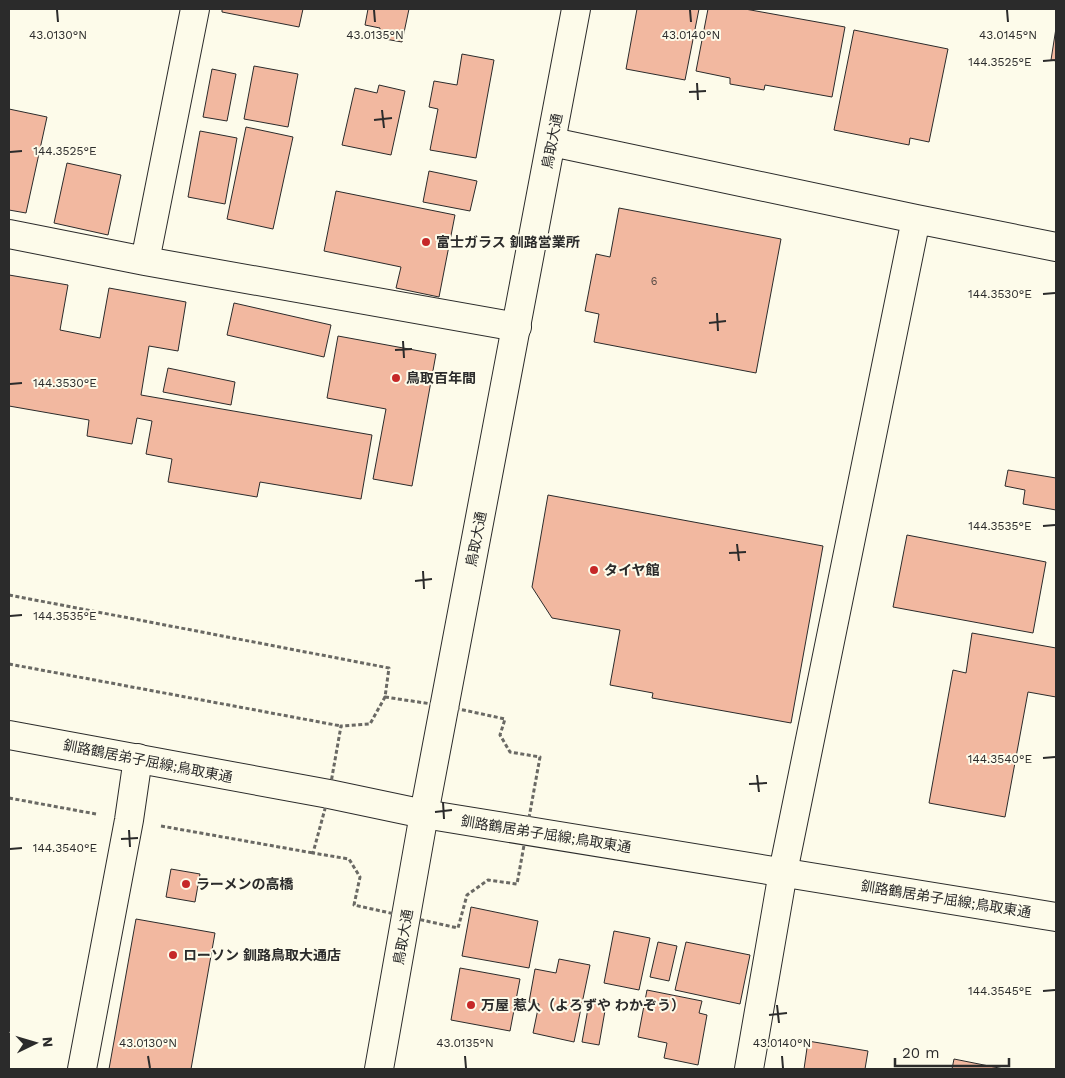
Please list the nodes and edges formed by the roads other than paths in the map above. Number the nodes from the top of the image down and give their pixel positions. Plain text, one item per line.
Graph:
1 (195, 9) edge
2 (576, 9) edge
3 (552, 142) junction
4 (916, 219) junction
5 (9, 234) edge
6 (1056, 247) edge
7 (145, 261) junction
8 (517, 327) junction
9 (9, 735) edge
10 (138, 758) junction
11 (424, 814) junction
12 (784, 872) junction
13 (1056, 917) edge
14 (82, 1069) edge
15 (379, 1069) edge
16 (749, 1069) edge

1 - 7 main road
2 - 3 main road, 鳥取大通
3 - 4 main road
3 - 8 main road, 鳥取大通
4 - 6 main road
4 - 12 main road
5 - 7 main road
7 - 8 main road
8 - 11 main road, 鳥取大通
9 - 10 main road, 釧路鶴居弟子屈線;鳥取東通
10 - 11 main road, 釧路鶴居弟子屈線;鳥取東通
10 - 14 main road
11 - 12 main road, 釧路鶴居弟子屈線;鳥取東通
11 - 15 main road, 鳥取大通
12 - 13 main road, 釧路鶴居弟子屈線;鳥取東通
12 - 16 main road

